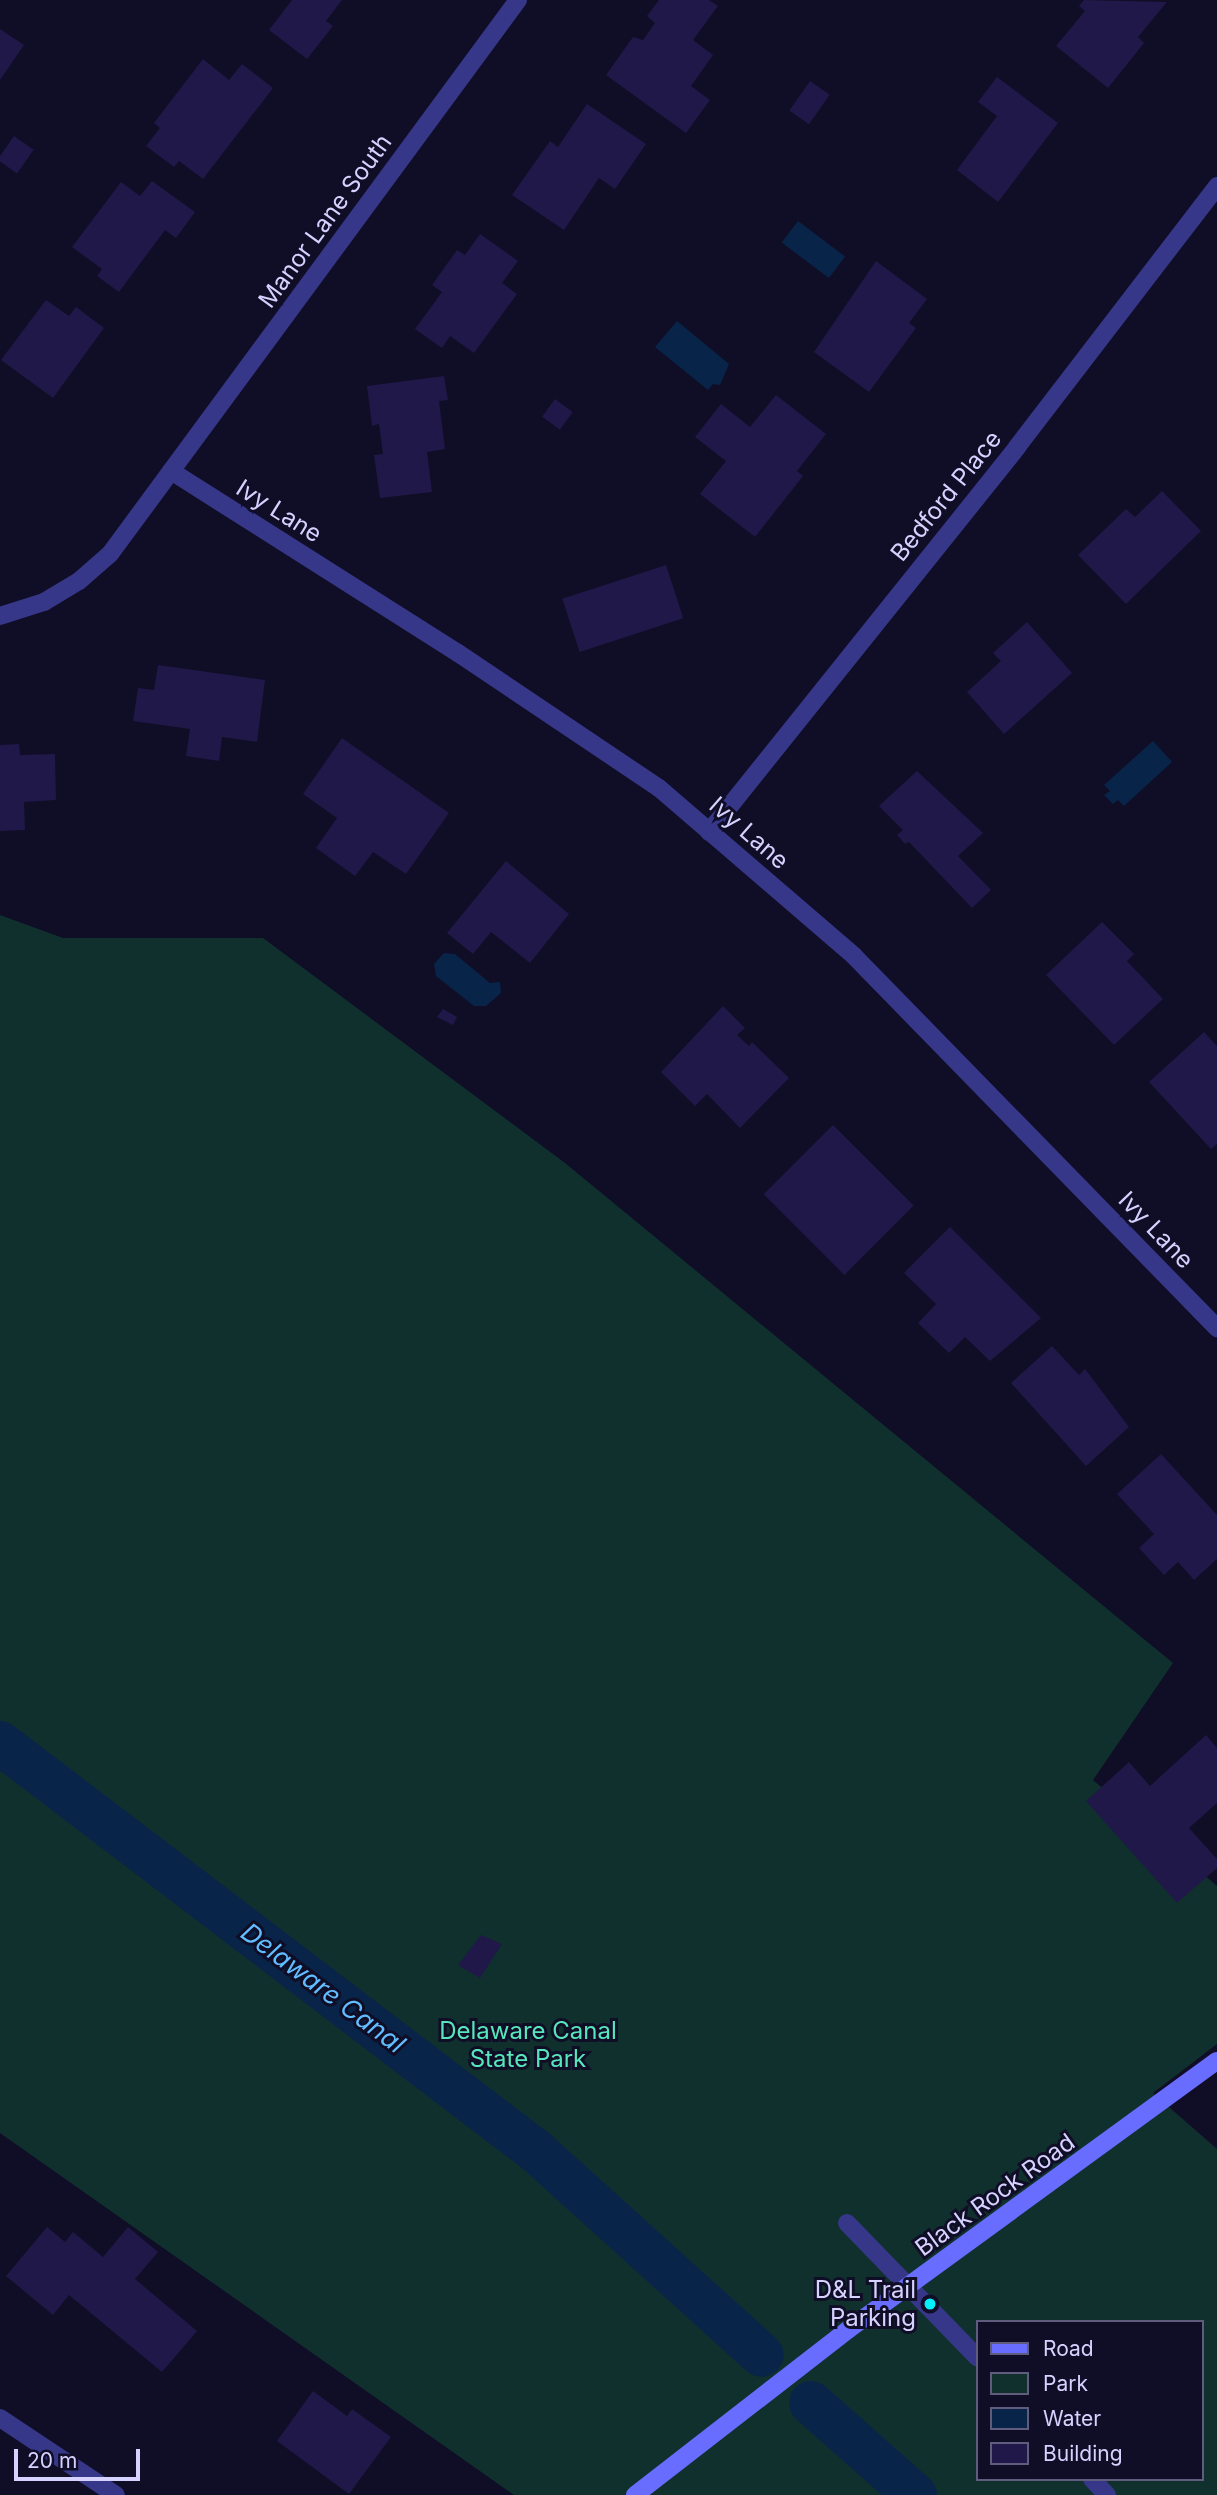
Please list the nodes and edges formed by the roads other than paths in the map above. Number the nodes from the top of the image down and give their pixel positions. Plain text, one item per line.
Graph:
1 (518, 0) edge
2 (1217, 186) edge
3 (171, 471) junction
4 (0, 616) edge
5 (709, 832) junction
6 (1217, 1328) edge
7 (1217, 2062) edge
8 (847, 2223) dead end
9 (910, 2286) junction
10 (976, 2356) edge
11 (0, 2418) edge
12 (1094, 2481) edge
13 (116, 2495) edge
14 (635, 2495) edge
15 (1107, 2495) edge

1 - 3 street, Manor Lane South
2 - 5 street, Bedford Place
3 - 4 street, Manor Lane South
3 - 5 street, Ivy Lane
5 - 6 street, Ivy Lane
7 - 9 street, Black Rock Road
8 - 9 street
9 - 10 street
9 - 14 street, Black Rock Road
11 - 13 street
12 - 15 street

